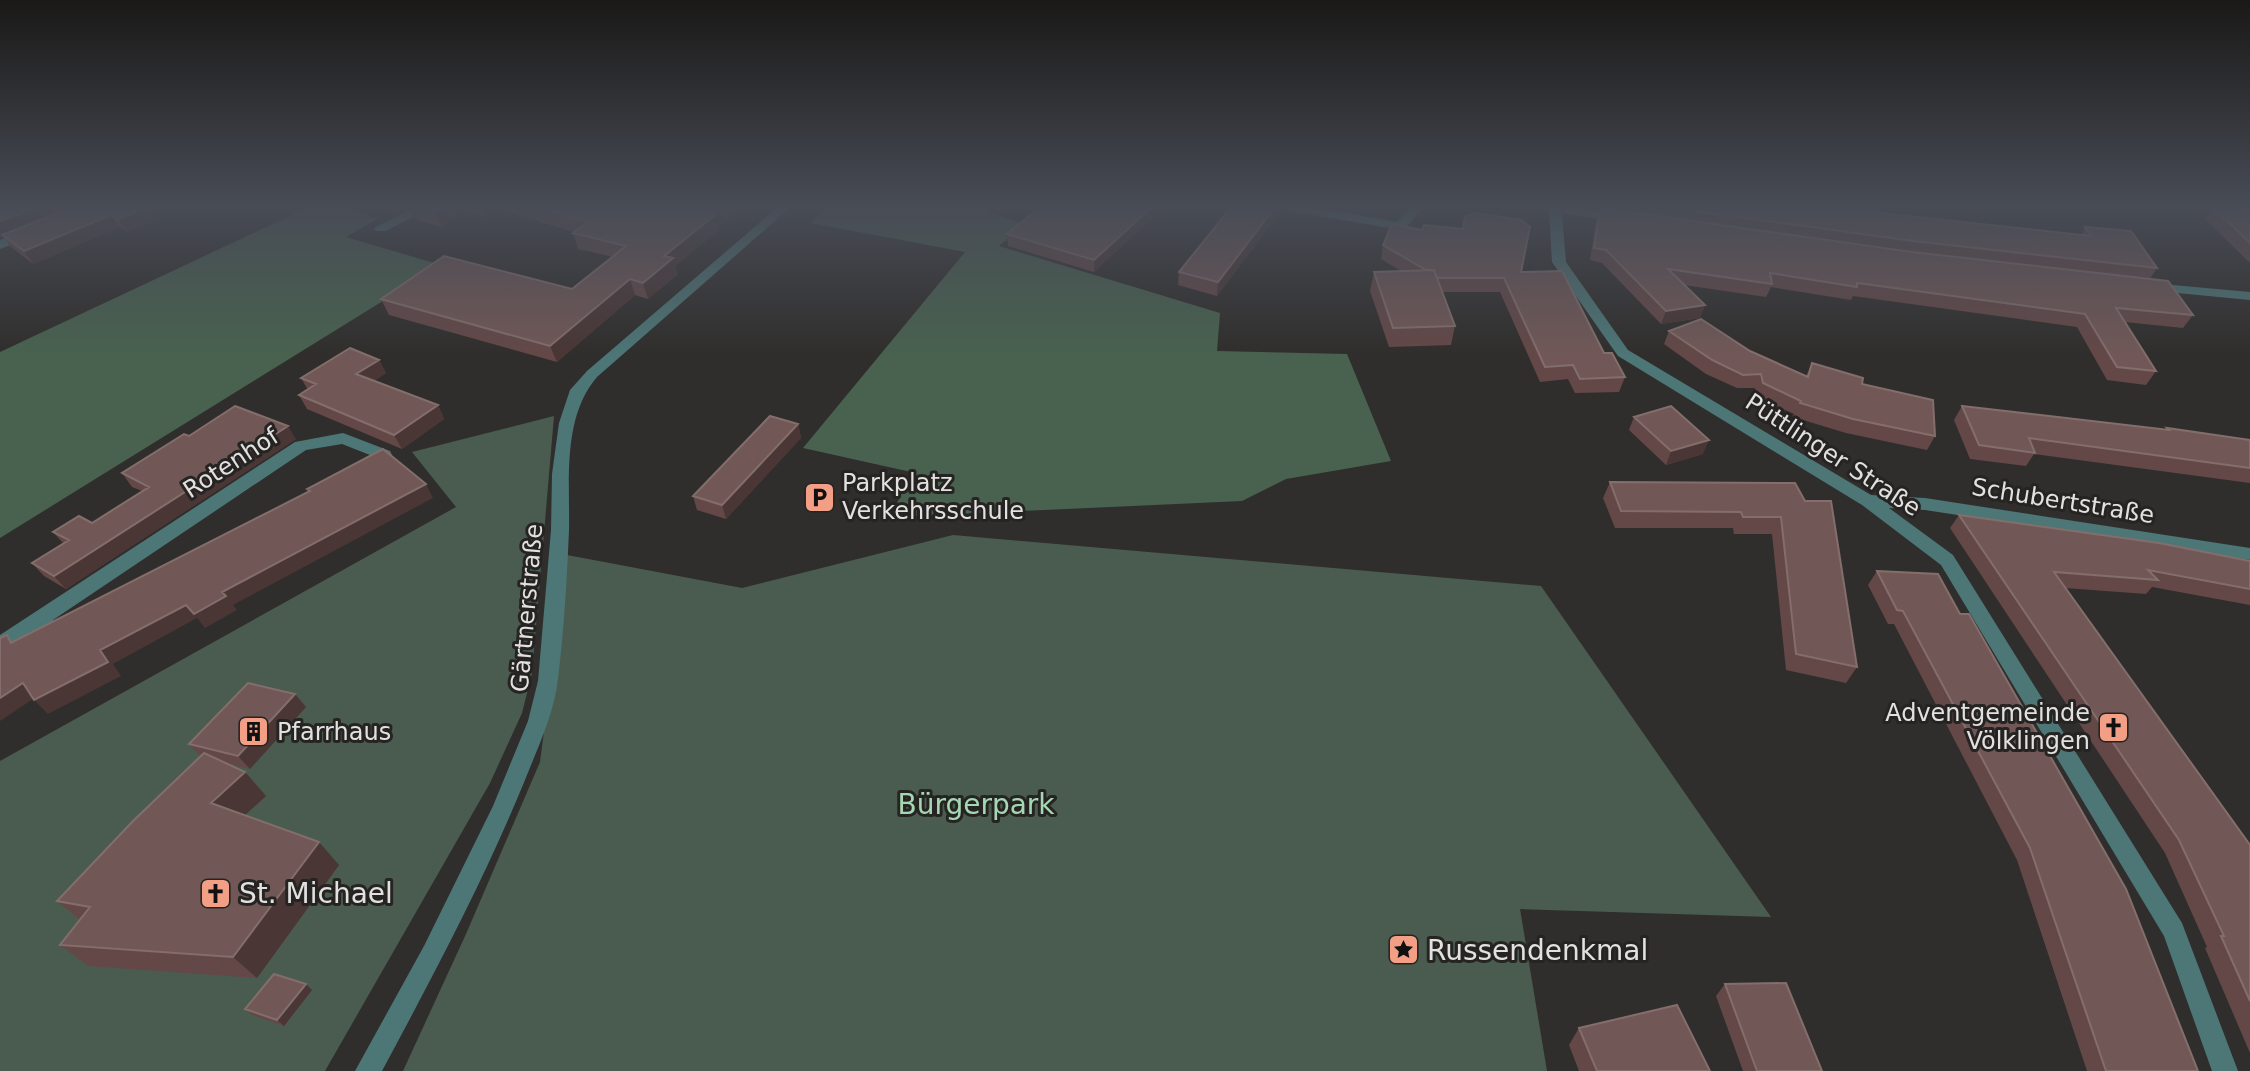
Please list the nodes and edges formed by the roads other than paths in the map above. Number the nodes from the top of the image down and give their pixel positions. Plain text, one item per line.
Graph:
1 (728, 256) edge
2 (1558, 256) edge
3 (2141, 286) edge
4 (2250, 296) edge
5 (361, 467) edge
6 (1868, 500) junction
7 (2250, 554) edge
8 (110, 595) edge
9 (0, 647) edge
10 (368, 1071) edge
11 (2225, 1071) edge

1 - 10 street, Gärtnerstraße
2 - 6 street, Püttlinger Straße
3 - 4 street
5 - 9 street, Rotenhof
6 - 7 street, Schubertstraße
6 - 11 street, Püttlinger Straße
8 - 9 street, Rotenhof

